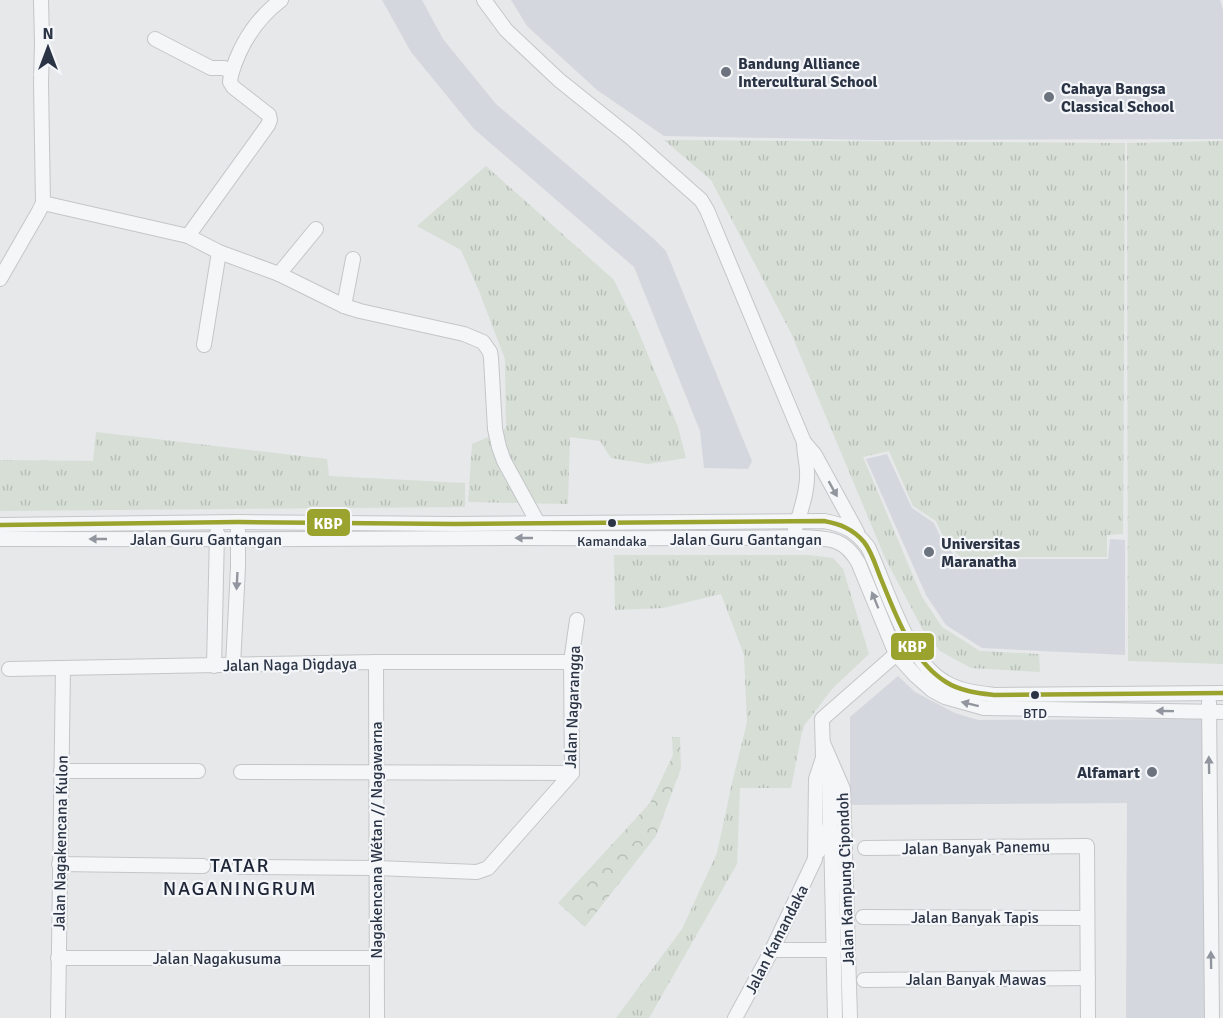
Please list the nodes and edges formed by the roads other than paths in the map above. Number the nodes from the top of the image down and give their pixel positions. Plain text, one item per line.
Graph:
1 (41, 0) edge
2 (281, 0) edge
3 (484, 0) edge
4 (155, 39) dead end
5 (231, 75) junction
6 (43, 203) junction
7 (316, 229) dead end
8 (188, 236) junction
9 (219, 252) junction
10 (353, 259) dead end
11 (279, 274) junction
12 (0, 279) edge
13 (344, 306) junction
14 (204, 345) dead end
15 (804, 442) junction
16 (797, 521) junction
17 (238, 522) junction
18 (218, 523) junction
19 (538, 523) junction
20 (0, 525) edge
21 (792, 537) junction
22 (861, 537) junction
23 (0, 539) edge
24 (216, 540) junction
25 (238, 540) junction
26 (577, 620) dead end
27 (909, 643) junction
28 (896, 654) junction
29 (376, 662) junction
30 (571, 662) junction
31 (233, 665) junction
32 (214, 666) junction
33 (63, 668) junction
34 (9, 669) dead end
35 (1216, 693) edge
36 (1216, 712) edge
37 (823, 743) junction
38 (823, 758) junction
39 (61, 771) junction
40 (198, 771) dead end
41 (241, 771) dead end
42 (376, 772) junction
43 (572, 773) junction
44 (830, 825) junction
45 (865, 848) dead end
46 (815, 859) junction
47 (59, 864) junction
48 (203, 866) dead end
49 (239, 867) dead end
50 (376, 868) junction
51 (863, 917) dead end
52 (1088, 918) junction
53 (772, 950) junction
54 (834, 950) junction
55 (58, 958) junction
56 (377, 958) junction
57 (1088, 978) junction
58 (864, 980) dead end
59 (58, 1018) edge
60 (377, 1018) edge
61 (735, 1018) edge
62 (836, 1018) edge
63 (850, 1018) edge
64 (1088, 1018) edge
65 (1212, 1018) edge

1 - 6 street
2 - 5 street
3 - 15 street
4 - 5 street
5 - 8 street
6 - 8 street
6 - 12 street
7 - 11 street
8 - 9 street
9 - 11 street
9 - 14 street
10 - 13 street
11 - 13 street
13 - 19 street
15 - 16 street
15 -> 22 street
16 - 19 street, Jalan Guru Gantangan
16 - 21 street
16 - 22 street, Jalan Guru Gantangan
17 - 18 street, Jalan Guru Gantangan
17 - 19 street, Jalan Guru Gantangan
17 - 25 street
18 - 20 street, Jalan Guru Gantangan
18 - 24 street
21 -> 25 street, Jalan Guru Gantangan
28 -> 21 street, Jalan Guru Gantangan
22 - 27 street
24 -> 23 street, Jalan Guru Gantangan
24 - 25 street, Jalan Guru Gantangan
24 - 32 street
25 -> 31 street
26 - 30 street, Jalan Nagarangga
27 - 28 street
27 - 35 street
36 -> 28 street, Jalan Guru Gantangan
28 - 37 street, Jalan Kamandaka
29 - 30 street, Jalan Naga Digdaya
29 - 31 street, Jalan Naga Digdaya
29 - 42 street, Nagakencana Wétan // Nagawarna
30 - 43 street, Jalan Nagarangga
31 - 32 street, Jalan Naga Digdaya
32 - 33 street, Jalan Naga Digdaya
33 - 34 street, Jalan Naga Digdaya
33 - 39 street, Jalan Nagakencana Kulon
35 - 36 street
65 -> 36 street
37 - 38 street, Jalan Kamandaka
37 - 63 street, Jalan Kampung Cipondoh
38 - 44 street, Jalan Kamandaka
38 - 46 street, Jalan Kamandaka
39 - 40 street
39 - 47 street, Jalan Nagakencana Kulon
41 - 42 street
42 - 43 street
42 - 50 street, Nagakencana Wétan // Nagawarna
43 - 50 street, Jalan Nagarangga
44 - 46 street, Jalan Kamandaka
44 - 54 street
45 - 52 street, Jalan Banyak Panemu
46 - 53 street, Jalan Kamandaka
47 - 48 street
47 - 55 street, Jalan Nagakencana Kulon
49 - 50 street, Jalan Nagarangga
50 - 56 street, Nagakencana Wétan // Nagawarna
51 - 52 street, Jalan Banyak Tapis
52 - 57 street
53 - 54 street
53 - 61 street, Jalan Kamandaka
54 - 62 street
55 - 56 street, Jalan Nagakusuma
55 - 59 street, Jalan Nagakencana Kulon
56 - 60 street, Nagakencana Wétan // Nagawarna
57 - 58 street, Jalan Banyak Mawas
57 - 64 street

